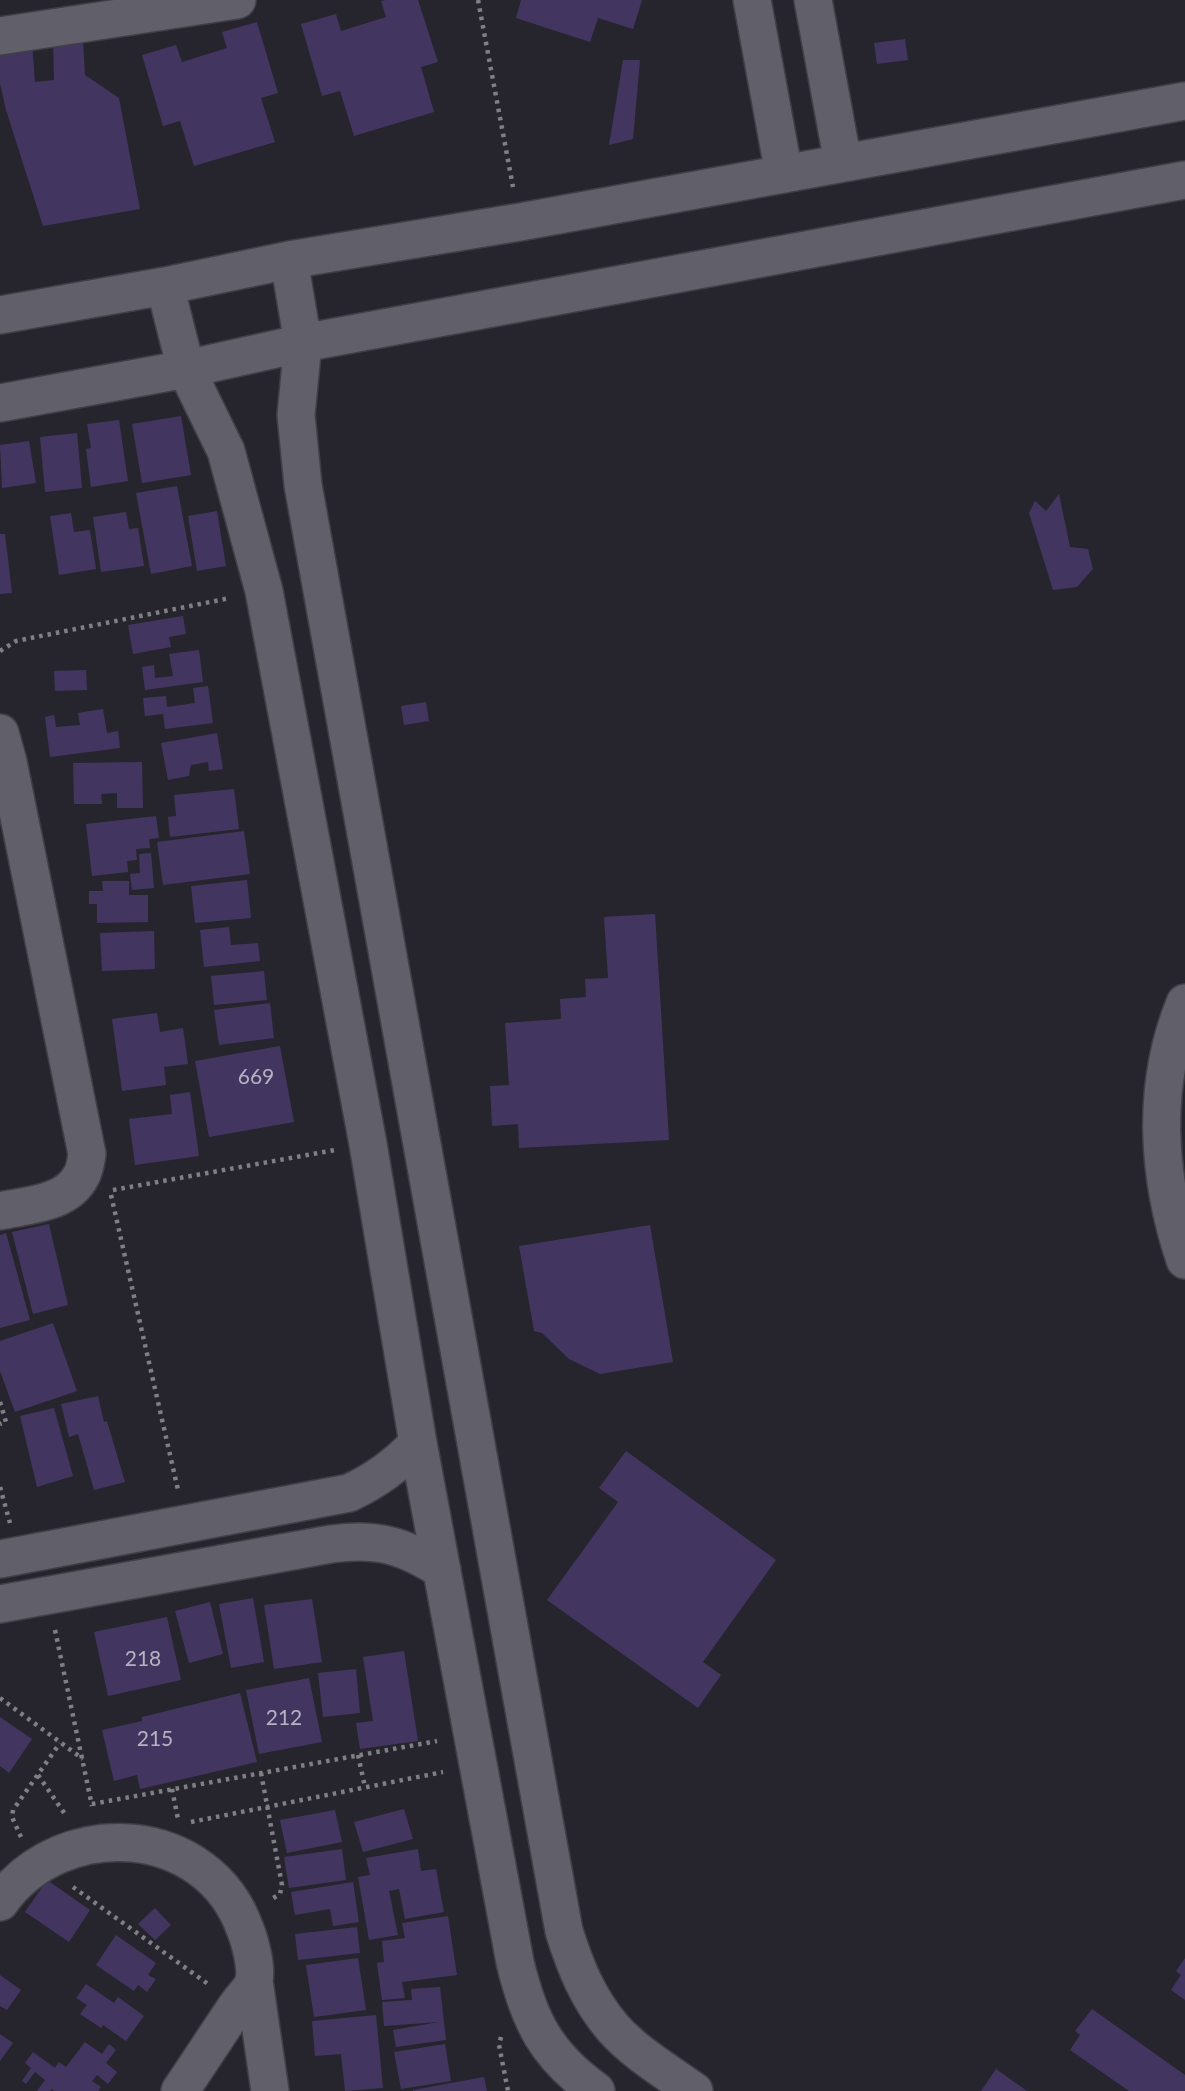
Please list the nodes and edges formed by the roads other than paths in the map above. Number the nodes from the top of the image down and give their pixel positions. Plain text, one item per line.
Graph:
1 (237, 0) edge
2 (752, 0) edge
3 (813, 0) edge
4 (2, 26) edge
5 (1185, 101) edge
6 (843, 163) junction
7 (784, 174) junction
8 (1185, 180) edge
9 (289, 260) junction
10 (164, 286) junction
11 (0, 315) edge
12 (303, 343) junction
13 (186, 369) junction
14 (0, 403) edge
15 (0, 733) edge
16 (1185, 1003) edge
17 (0, 1211) edge
18 (1185, 1260) edge
19 (418, 1443) junction
20 (321, 1499) junction
21 (331, 1544) junction
22 (0, 1559) edge
23 (442, 1570) junction
24 (0, 1604) edge
25 (0, 1902) edge
26 (245, 1993) junction
27 (180, 2091) edge
28 (270, 2091) edge
29 (596, 2091) edge
30 (694, 2091) edge

1 - 4 street
2 - 7 street
3 - 6 street
5 - 6 street
6 - 7 street
7 - 9 street
8 - 12 street
9 - 10 street
9 - 12 street
10 - 11 street
10 - 13 street
12 - 13 street
12 - 30 street
13 - 14 street
13 - 19 street
15 - 17 street
16 - 18 street
19 - 20 street
19 - 23 street
20 - 21 street
20 - 22 street
21 - 23 street
21 - 24 street
23 - 29 street
25 - 26 street
26 - 27 street
26 - 28 street

